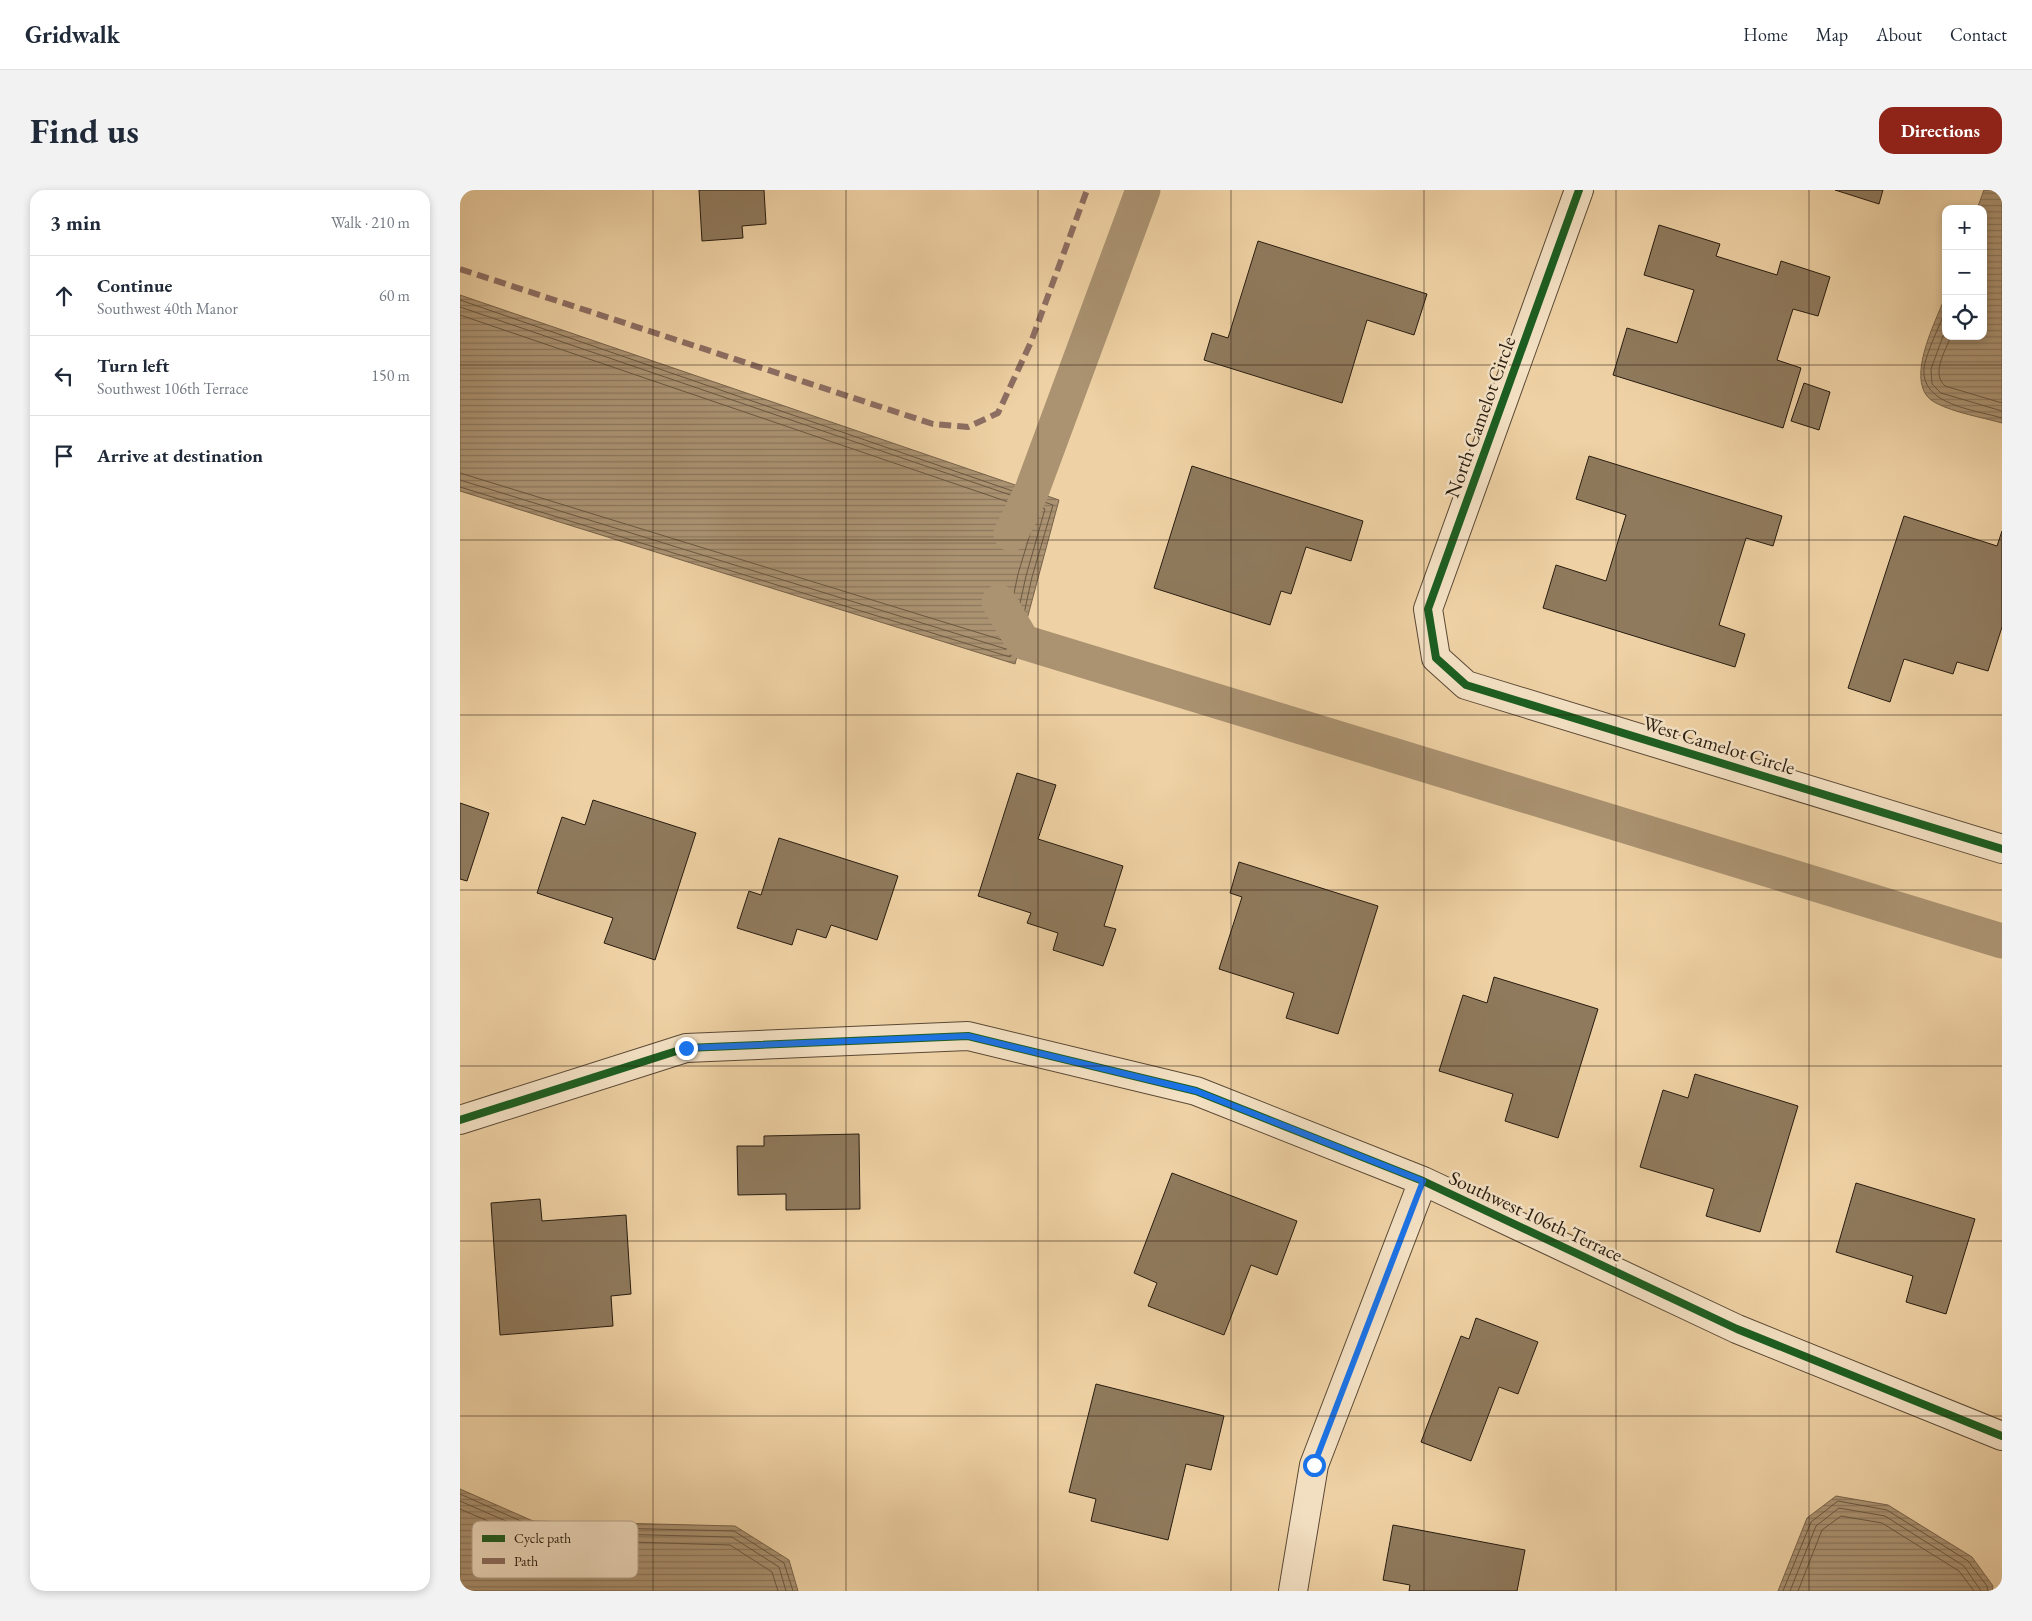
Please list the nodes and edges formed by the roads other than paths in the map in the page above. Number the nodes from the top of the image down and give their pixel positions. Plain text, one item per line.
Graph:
1 (1579, 190) edge
2 (1436, 658) joint
3 (2002, 848) edge
4 (460, 1120) edge
5 (1423, 1181) junction
6 (2002, 1436) edge
7 (1293, 1591) edge

1 - 2 street, North Camelot Circle
2 - 3 street, West Camelot Circle
4 - 5 street, Southwest 106th Terrace
5 - 6 street, Southwest 106th Terrace
5 - 7 street

